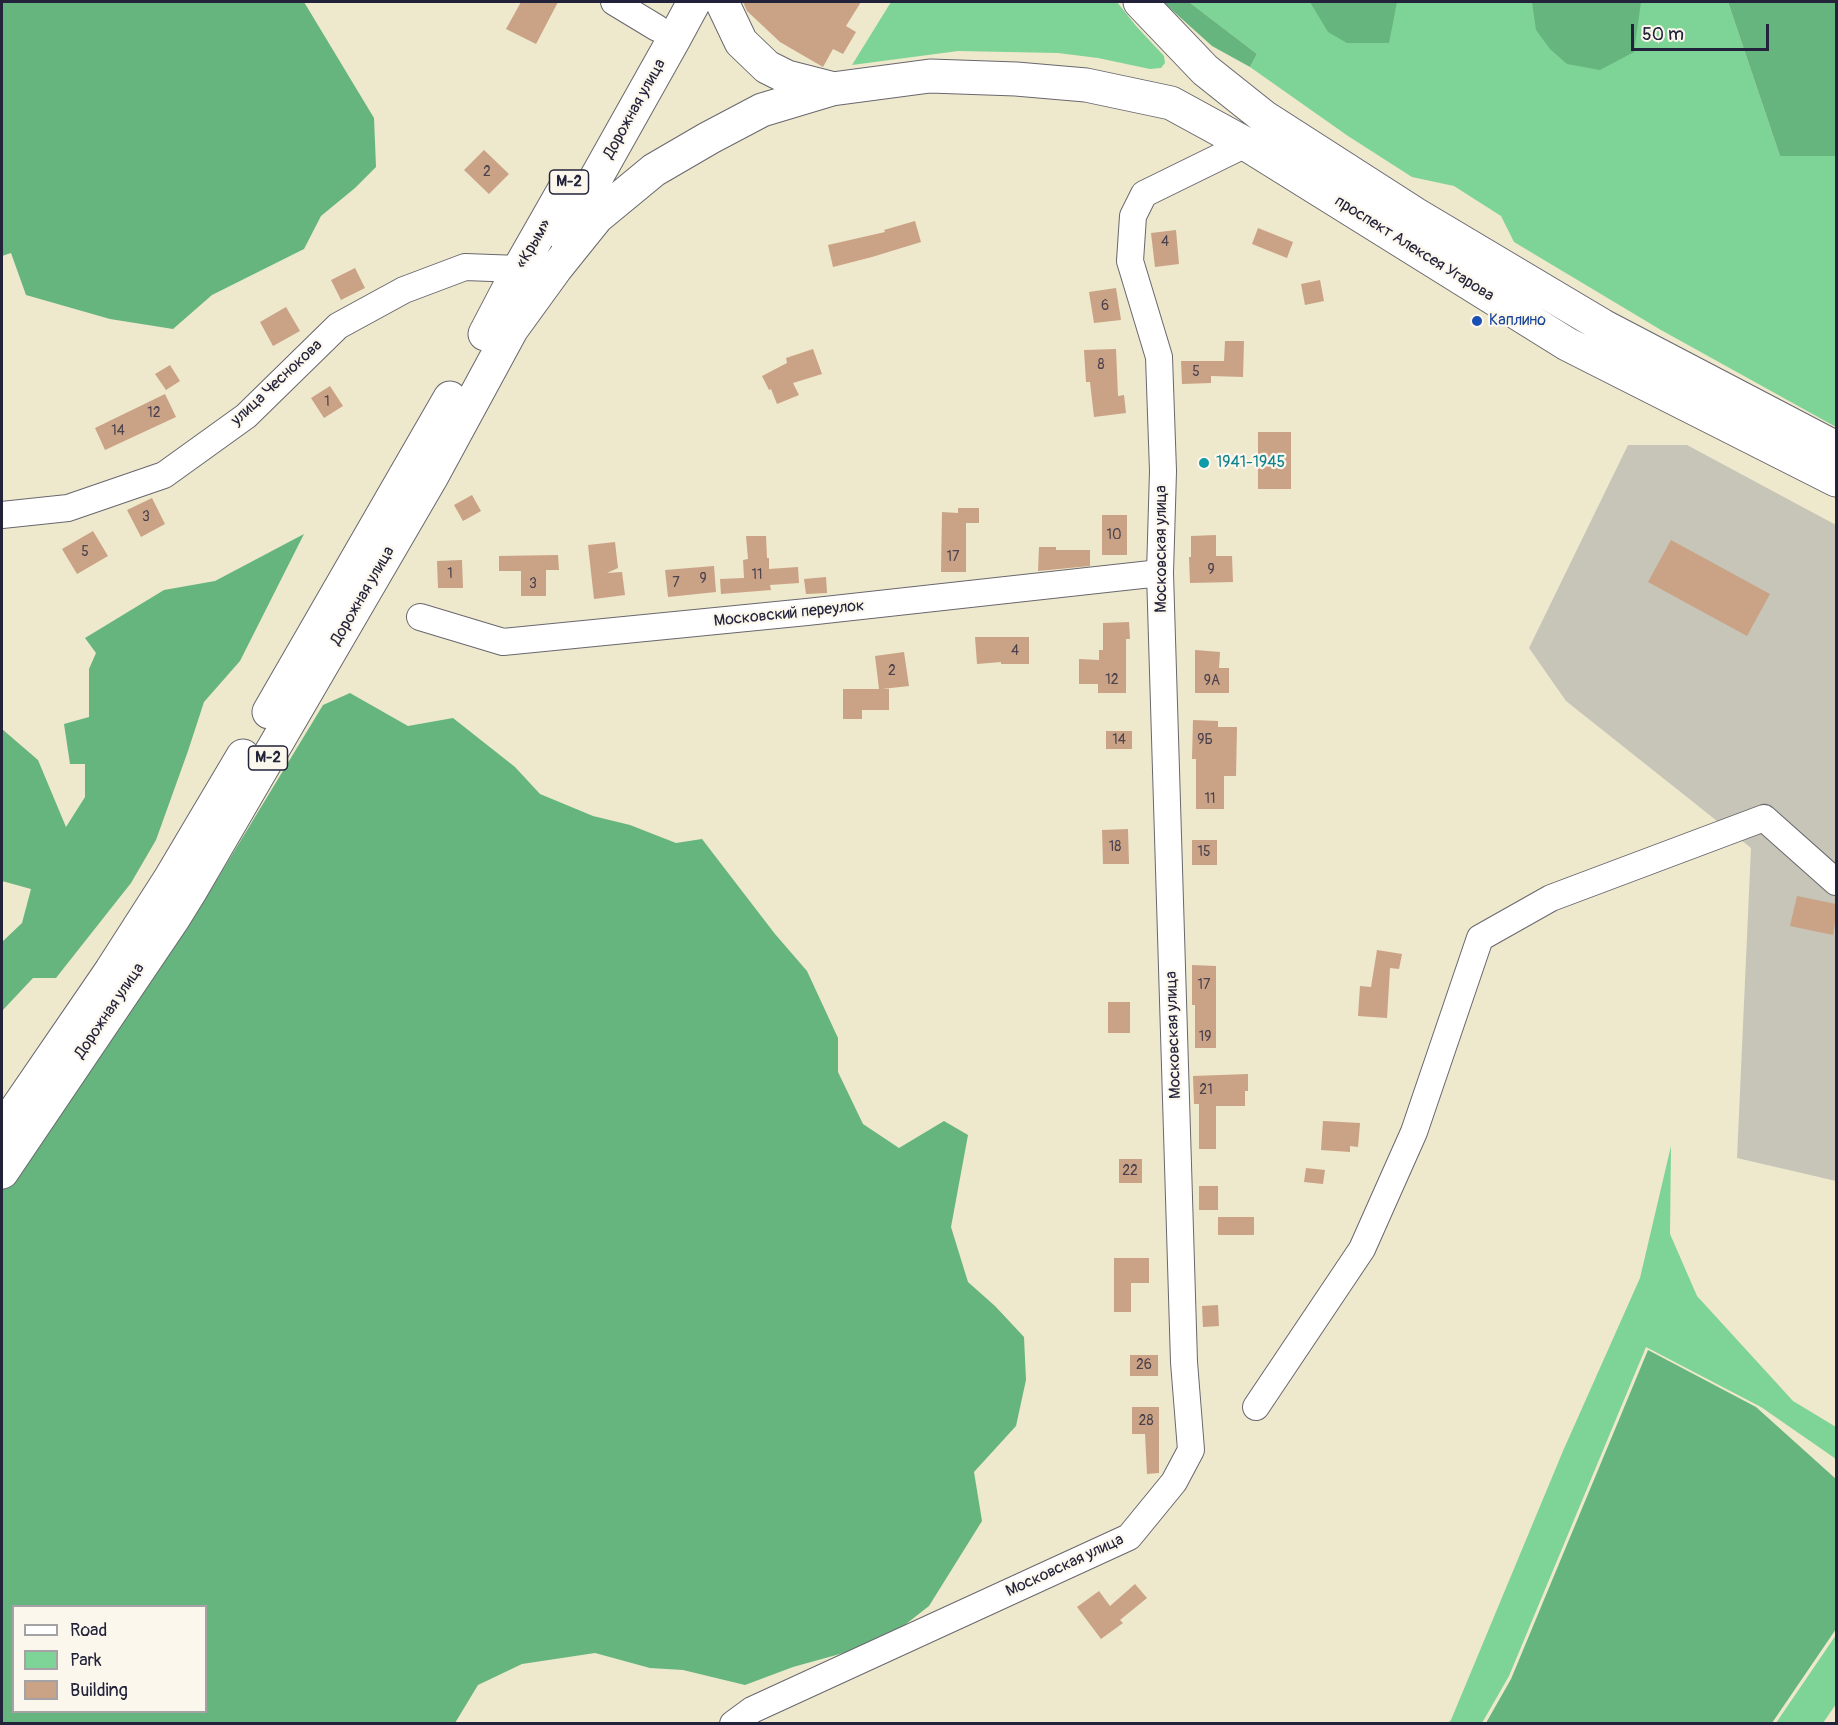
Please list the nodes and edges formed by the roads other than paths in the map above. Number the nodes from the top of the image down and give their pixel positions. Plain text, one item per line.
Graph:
1 (614, 2) edge
2 (693, 2) edge
3 (722, 2) edge
4 (1140, 2) edge
5 (664, 15) edge
6 (832, 89) junction
7 (1264, 117) junction
8 (1246, 144) junction
9 (519, 269) junction
10 (511, 330) junction
11 (470, 363) joint
12 (1836, 470) edge
13 (2, 515) edge
14 (1160, 573) junction
15 (420, 617) dead end
16 (1836, 882) edge
17 (2, 1130) edge
18 (2, 1172) edge
19 (1256, 1407) dead end
20 (733, 1724) edge

1 - 5 street
2 - 10 main road, Дорожная улица / М-2
3 - 6 main road
4 - 7 main road, проспект Алексея Угарова
5 - 9 main road, «Крым» / М-2
6 - 8 main road, проспект Алексея Угарова
6 - 10 main road
7 - 8 main road
7 - 12 main road, проспект Алексея Угарова
8 - 12 main road, проспект Алексея Угарова
8 - 14 street, Московская улица
9 - 11 main road, «Крым» / М-2
9 - 13 street, улица Чеснокова
10 - 18 main road, Дорожная улица / М-2
11 - 17 main road, Дорожная улица / М-2
14 - 15 street, Московский переулок
14 - 20 street, Московская улица
16 - 19 street

